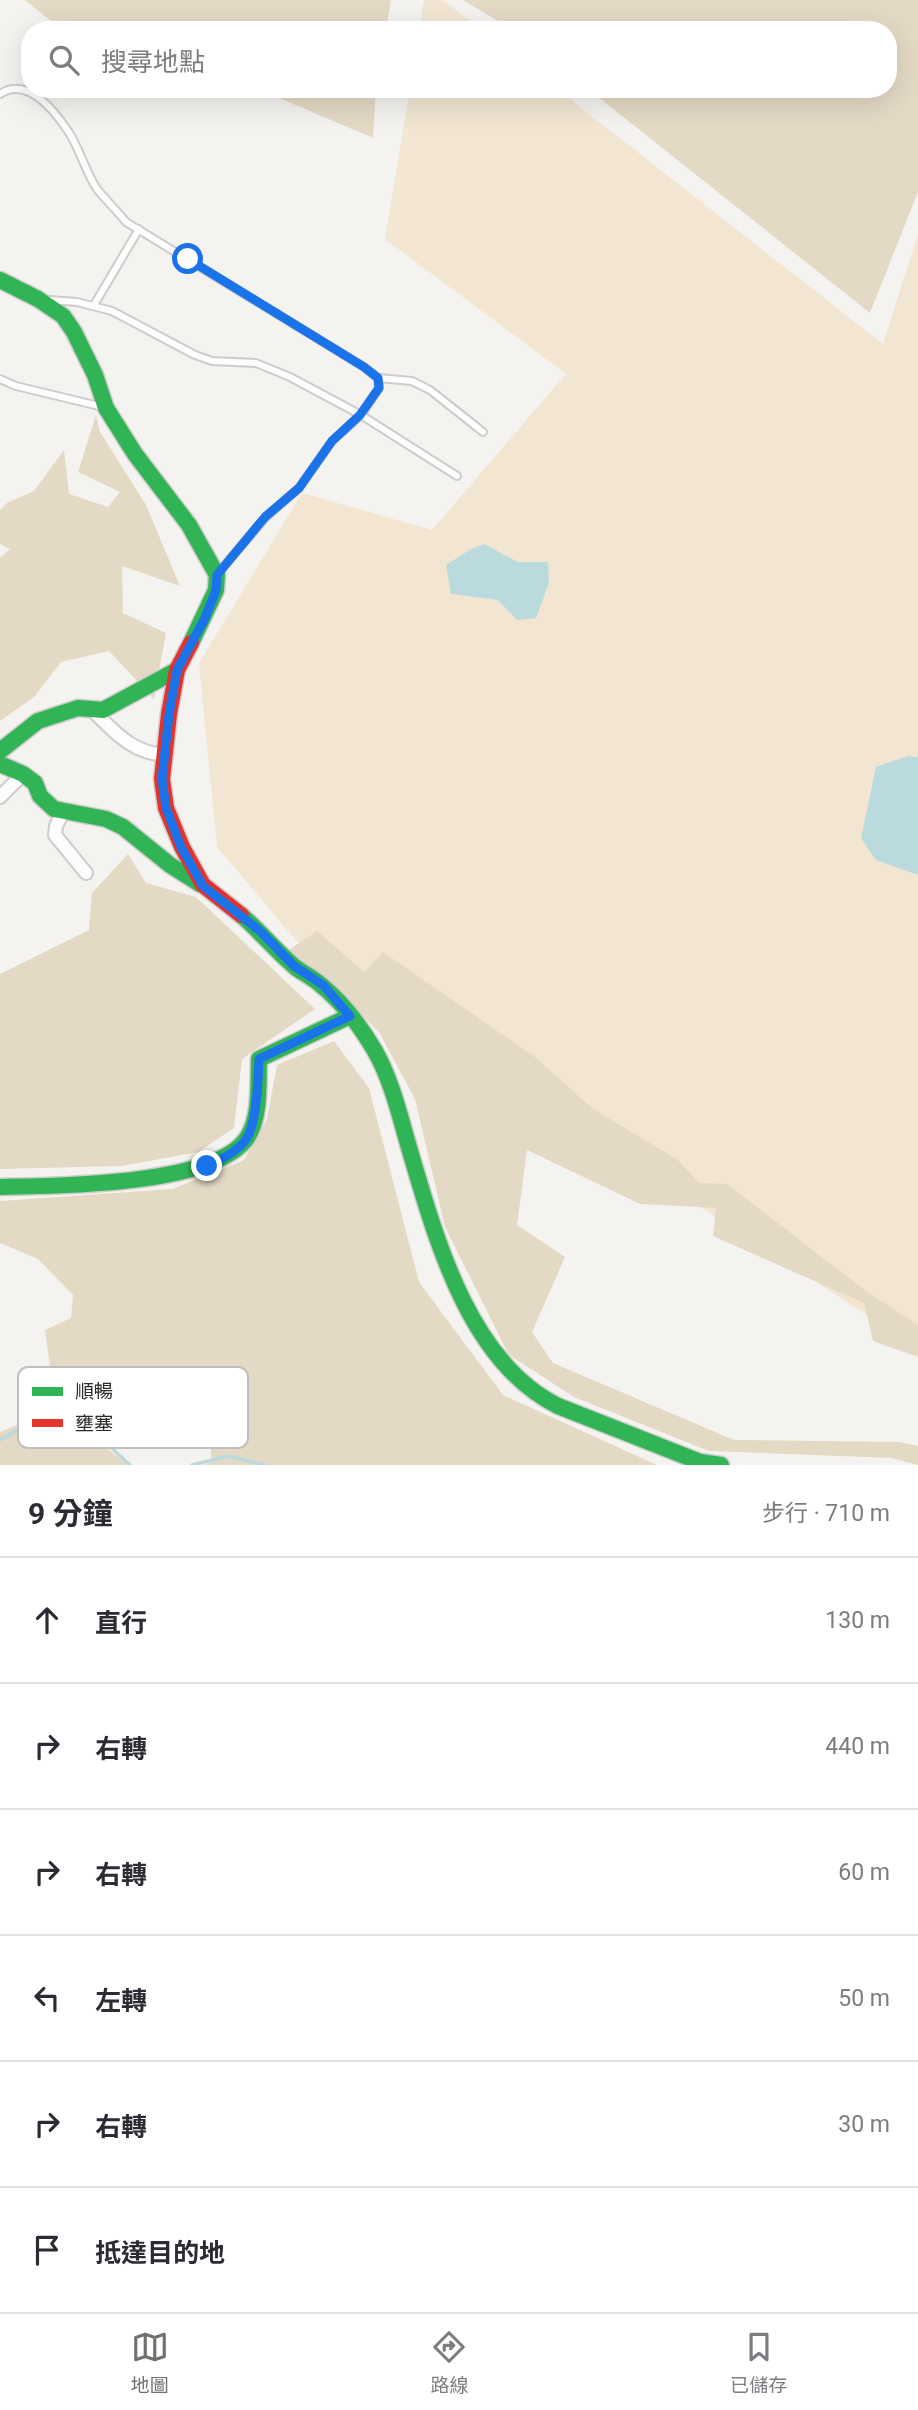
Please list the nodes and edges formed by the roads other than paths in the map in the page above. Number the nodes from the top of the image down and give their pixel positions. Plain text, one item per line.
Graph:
1 (21, 90) edge
2 (0, 94) edge
3 (37, 98) edge
4 (139, 229) junction
5 (0, 280) edge
6 (38, 299) junction
7 (94, 305) junction
8 (378, 378) junction
9 (0, 379) edge
10 (106, 408) junction
11 (360, 415) junction
12 (483, 432) dead end
13 (457, 476) dead end
14 (217, 575) junction
15 (177, 670) junction
16 (91, 709) junction
17 (0, 751) edge
18 (164, 755) junction
19 (0, 764) edge
20 (23, 774) junction
21 (0, 797) edge
22 (63, 812) junction
23 (86, 873) dead end
24 (203, 886) junction
25 (350, 1016) junction
26 (0, 1187) edge
27 (721, 1465) edge

1 - 2 lane
3 - 4 lane
4 - 7 lane
4 - 8 lane
5 - 6 street
6 - 7 lane
6 - 10 street
7 - 11 lane
8 - 11 lane
8 - 12 lane
9 - 10 lane
10 - 14 street
11 - 13 lane
11 - 14 lane
14 - 15 street
15 - 16 street
15 - 18 street
16 - 17 street
16 - 18 street
18 - 24 street
19 - 20 street
20 - 21 street
20 - 22 street
22 - 23 street
22 - 24 street
24 - 25 street
25 - 26 street
25 - 27 street

